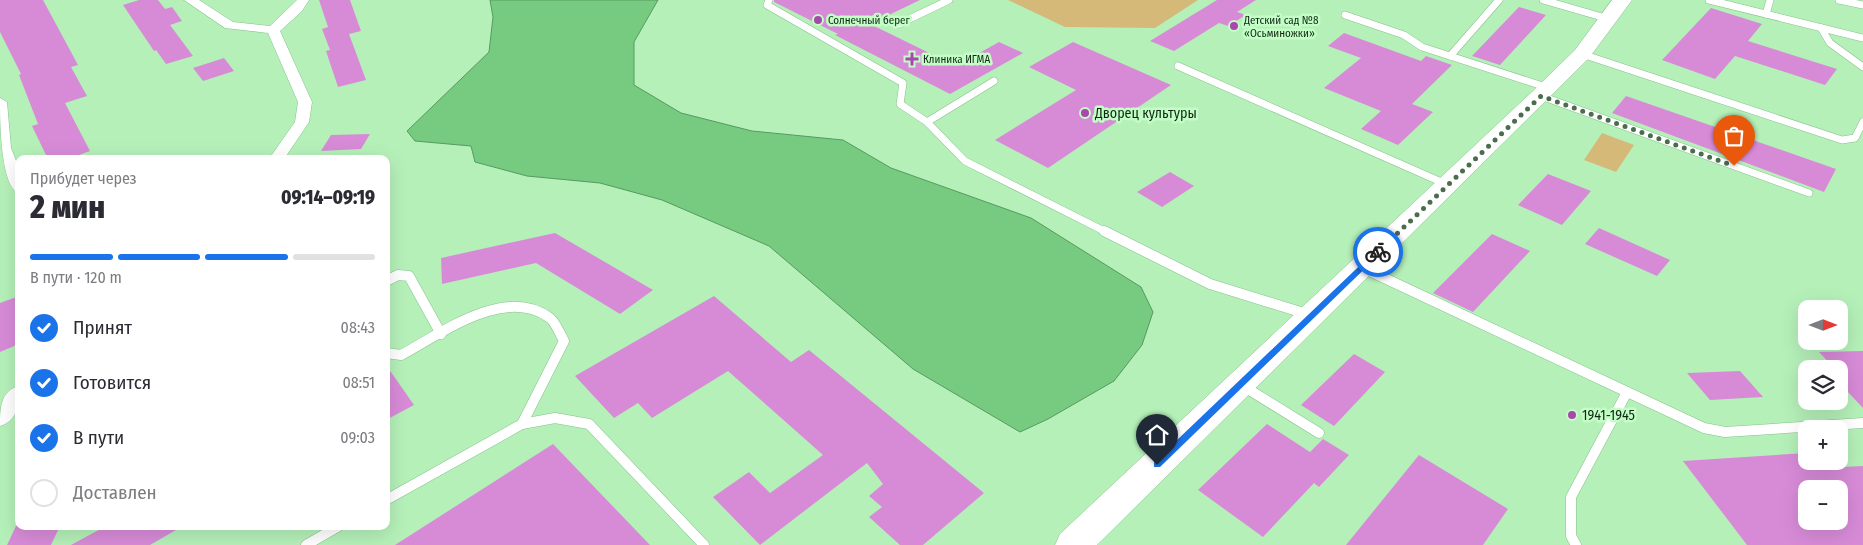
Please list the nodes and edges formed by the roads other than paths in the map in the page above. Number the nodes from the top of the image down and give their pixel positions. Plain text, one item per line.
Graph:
1 (190, 0) edge
2 (302, 0) edge
3 (769, 0) edge
4 (949, 0) edge
5 (1500, 0) edge
6 (1543, 0) edge
7 (1709, 0) edge
8 (1770, 0) edge
9 (1839, 0) edge
10 (1863, 6) edge
11 (1616, 9) edge
12 (1766, 14) junction
13 (1345, 15) dead end
14 (899, 24) dead end
15 (1821, 28) junction
16 (273, 30) junction
17 (1863, 38) edge
18 (1582, 54) junction
19 (1450, 56) junction
20 (1178, 66) dead end
21 (1863, 68) edge
22 (994, 81) dead end
23 (1545, 92) junction
24 (0, 102) edge
25 (927, 122) junction
26 (1863, 122) edge
27 (279, 155) edge
28 (15, 178) edge
29 (1448, 185) junction
30 (1809, 193) dead end
31 (1362, 268) junction
32 (390, 279) edge
33 (1312, 316) junction
34 (441, 334) junction
35 (390, 354) edge
36 (1241, 384) junction
37 (1627, 392) junction
38 (15, 398) edge
39 (0, 418) edge
40 (1863, 423) edge
41 (522, 424) junction
42 (1319, 434) dead end
43 (390, 498) edge
44 (332, 530) edge
45 (306, 545) edge
46 (704, 545) edge
47 (1073, 545) edge
48 (1576, 545) edge

1 - 16 street
2 - 16 street
3 - 25 lane
4 - 14 lane
5 - 19 lane
6 - 11 lane
7 - 12 lane
8 - 12 lane
9 - 10 lane
11 - 18 main road
12 - 15 lane
13 - 19 lane
15 - 17 lane
15 - 21 lane
16 - 27 street
18 - 23 main road
18 - 26 lane
19 - 23 lane
20 - 29 lane
22 - 25 lane
23 - 29 main road
23 - 30 lane
24 - 28 street
25 - 33 lane
29 - 31 main road
31 - 33 main road
31 - 37 lane
32 - 34 lane
33 - 36 main road
34 - 35 lane
34 - 41 lane
36 - 42 lane
36 - 47 main road
37 - 40 lane
37 - 48 lane
38 - 39 street
41 - 43 lane
41 - 46 lane
44 - 45 lane

